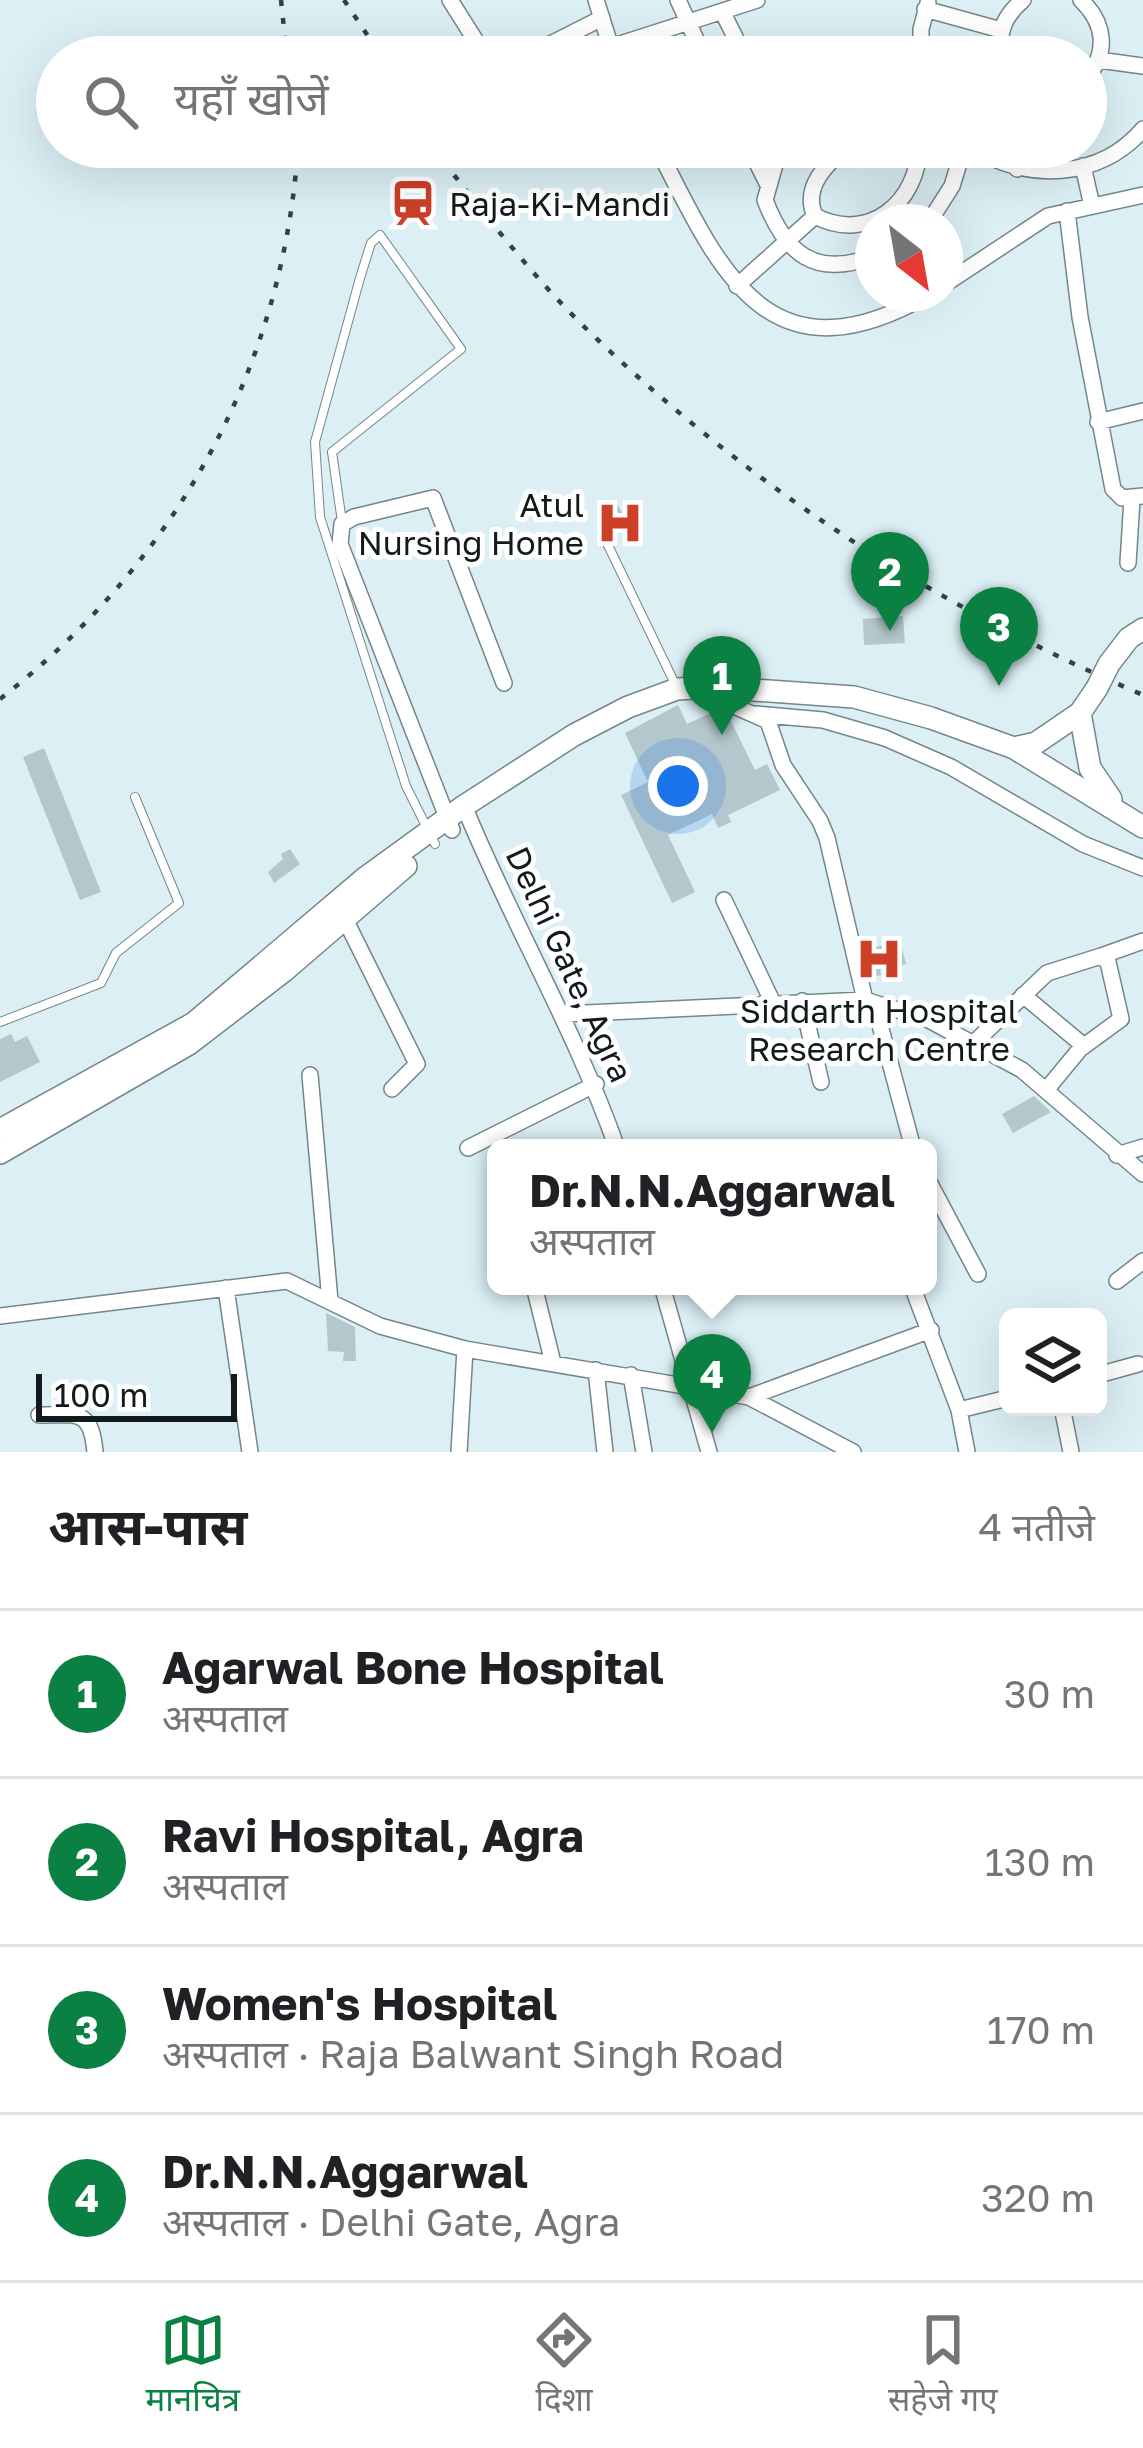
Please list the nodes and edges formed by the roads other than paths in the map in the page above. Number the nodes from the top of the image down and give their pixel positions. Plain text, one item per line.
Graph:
1 (450, 0) edge
2 (596, 0) edge
3 (678, 0) edge
4 (757, 0) edge
5 (1023, 0) edge
6 (1081, 0) edge
7 (927, 4) edge
8 (723, 13) junction
9 (602, 18) junction
10 (687, 23) junction
11 (1001, 30) junction
12 (473, 36) edge
13 (566, 36) edge
14 (607, 36) edge
15 (653, 36) edge
16 (694, 36) edge
17 (734, 36) edge
18 (920, 36) edge
19 (1001, 36) edge
20 (1101, 36) edge
21 (1107, 61) edge
22 (1143, 66) edge
23 (1143, 129) edge
24 (1107, 156) edge
25 (668, 168) edge
26 (760, 168) edge
27 (774, 168) edge
28 (827, 168) edge
29 (919, 168) edge
30 (959, 168) edge
31 (1075, 168) edge
32 (1083, 168) edge
33 (1017, 169) edge
34 (767, 183) junction
35 (1143, 195) edge
36 (940, 204) edge
37 (1092, 206) junction
38 (1067, 211) junction
39 (815, 216) junction
40 (785, 243) junction
41 (855, 263) edge
42 (963, 272) edge
43 (737, 286) junction
44 (899, 312) edge
45 (1143, 411) edge
46 (1098, 422) junction
47 (1138, 498) edge
48 (342, 524) junction
49 (605, 538) dead end
50 (1128, 563) dead end
51 (1143, 629) edge
52 (504, 682) dead end
53 (711, 687) junction
54 (677, 689) junction
55 (1080, 713) junction
56 (755, 714) junction
57 (1014, 748) junction
58 (135, 797) dead end
59 (1118, 809) junction
60 (453, 821) junction
61 (1143, 827) edge
62 (1143, 868) edge
63 (724, 900) dead end
64 (340, 911) junction
65 (1143, 941) edge
66 (1100, 956) junction
67 (1023, 995) junction
68 (802, 1001) junction
69 (869, 1002) junction
70 (773, 1003) junction
71 (565, 1014) junction
72 (0, 1022) edge
73 (975, 1042) junction
74 (1084, 1046) junction
75 (124, 1073) junction
76 (310, 1075) dead end
77 (821, 1082) dead end
78 (596, 1084) junction
79 (392, 1089) dead end
80 (1046, 1089) junction
81 (0, 1130) edge
82 (614, 1139) edge
83 (911, 1139) edge
84 (1143, 1147) edge
85 (468, 1148) dead end
86 (0, 1153) edge
87 (1117, 1154) junction
88 (1143, 1174) edge
89 (937, 1197) edge
90 (1143, 1261) edge
91 (978, 1274) dead end
92 (1117, 1281) dead end
93 (226, 1288) junction
94 (536, 1295) edge
95 (665, 1295) edge
96 (917, 1295) edge
97 (330, 1301) junction
98 (0, 1316) edge
99 (931, 1330) junction
100 (465, 1349) junction
101 (553, 1363) junction
102 (1138, 1364) dead end
103 (596, 1370) junction
104 (1107, 1373) edge
105 (631, 1375) junction
106 (691, 1385) junction
107 (749, 1397) junction
108 (999, 1400) edge
109 (959, 1410) junction
110 (39, 1415) dead end
111 (1064, 1416) edge
112 (95, 1452) edge
113 (250, 1452) edge
114 (459, 1452) edge
115 (604, 1452) edge
116 (644, 1452) edge
117 (709, 1452) edge
118 (854, 1452) edge
119 (967, 1452) edge
120 (1071, 1452) edge

1 - 12 street
2 - 9 street
3 - 10 street
4 - 8 street
5 - 11 street
6 - 20 street
7 - 11 street
7 - 18 street
8 - 10 street
8 - 17 street
9 - 13 street
9 - 14 street
10 - 15 street
10 - 16 street
11 - 19 street
21 - 22 street
23 - 24 street
25 - 43 street
26 - 34 street
27 - 34 street
28 - 39 street
29 - 39 street
30 - 36 street
31 - 33 street
32 - 37 street
34 - 40 street
35 - 37 street
37 - 38 street
38 - 42 street
38 - 46 street
39 - 40 street
40 - 41 street
40 - 43 street
43 - 44 street
45 - 46 street
46 - 47 street
47 - 50 street
48 - 52 street
48 - 60 street, Delhi Gate, Agra
48 - 60 lane
49 - 54 lane
51 - 55 main road, bridge
53 - 54 main road
53 - 56 street
53 - 57 main road
54 - 60 main road
55 - 57 main road
55 - 59 main road
56 - 62 street
56 - 69 street
57 - 59 main road
58 - 72 lane
59 - 61 main road
60 - 64 main road
60 - 71 street, Delhi Gate, Agra
63 - 70 street
64 - 75 main road
64 - 79 street
65 - 66 street
66 - 67 street
66 - 74 street
67 - 73 street
67 - 74 street
68 - 69 street
68 - 70 street
68 - 77 street
69 - 73 street
69 - 83 street
70 - 71 street
71 - 78 street, Delhi Gate, Agra
73 - 80 street
74 - 80 street
75 - 81 main road
75 - 86 main road
76 - 97 street
78 - 82 street, Delhi Gate, Agra
78 - 85 street
80 - 87 street
84 - 87 street
87 - 88 street
89 - 91 street
90 - 92 street
93 - 97 street
93 - 98 street
93 - 113 street
94 - 101 street
95 - 106 street
96 - 99 street
97 - 100 street
99 - 107 street
99 - 109 street
100 - 101 street
100 - 114 street
101 - 103 street
102 - 104 street
103 - 105 street
103 - 115 street
105 - 106 street
105 - 116 street
106 - 107 street
106 - 117 street
107 - 118 street
108 - 109 street
109 - 119 street
110 - 112 street
111 - 120 street

